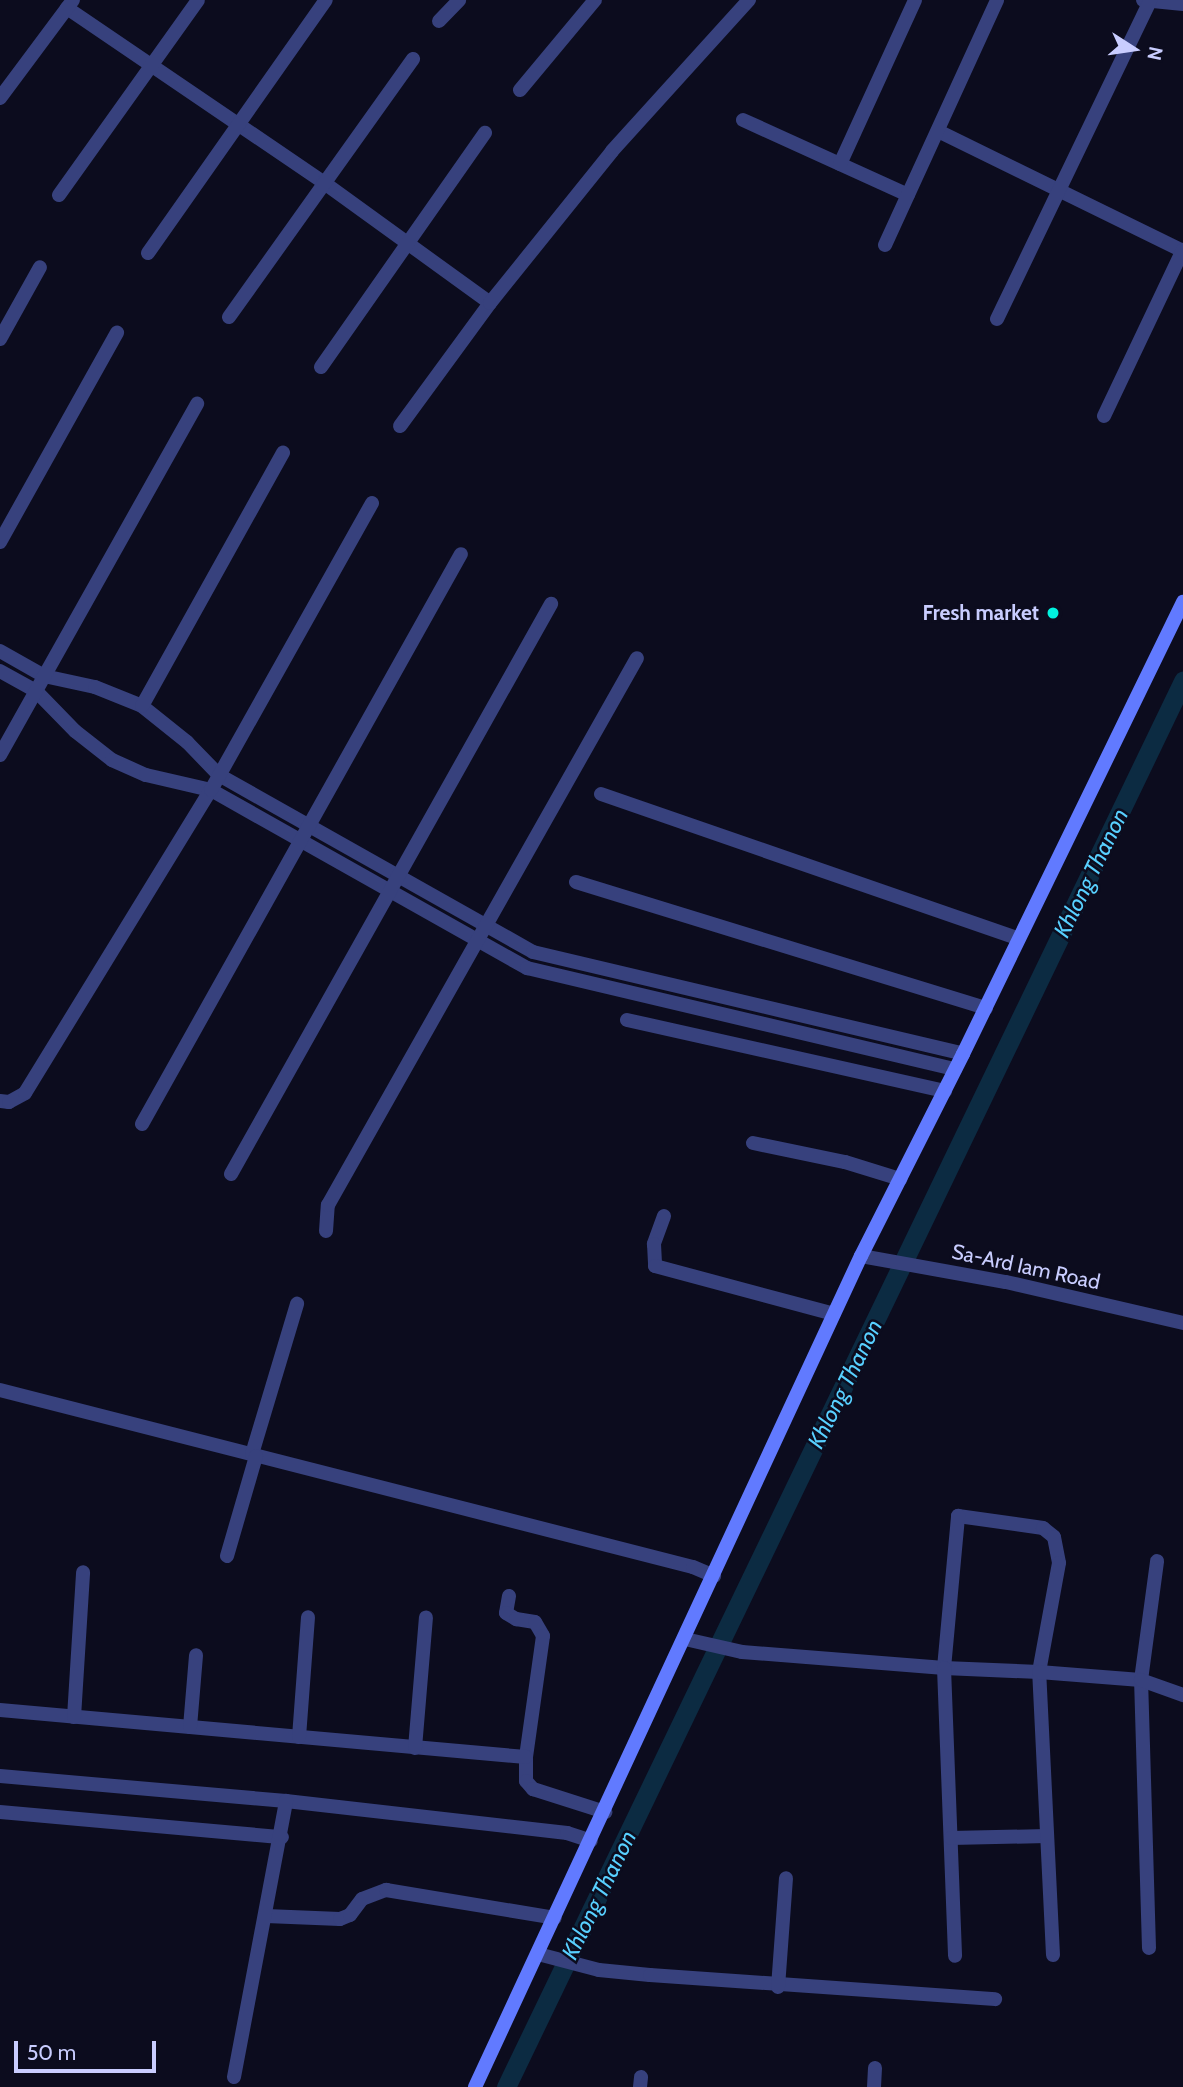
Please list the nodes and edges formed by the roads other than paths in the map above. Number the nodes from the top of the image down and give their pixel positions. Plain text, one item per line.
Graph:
1 (198, 0) edge
2 (326, 0) edge
3 (459, 0) edge
4 (595, 0) edge
5 (915, 0) edge
6 (997, 0) edge
7 (748, 1) edge
8 (1147, 1) edge
9 (70, 4) edge
10 (1183, 4) edge
11 (439, 21) dead end
12 (413, 59) dead end
13 (151, 66) junction
14 (520, 90) dead end
15 (0, 98) edge
16 (743, 120) dead end
17 (237, 126) junction
18 (938, 131) junction
19 (485, 133) dead end
20 (840, 164) junction
21 (323, 182) junction
22 (1060, 191) junction
23 (59, 195) dead end
24 (908, 195) junction
25 (885, 244) dead end
26 (408, 246) junction
27 (1183, 250) edge
28 (148, 253) dead end
29 (40, 267) dead end
30 (490, 303) junction
31 (229, 317) dead end
32 (997, 319) dead end
33 (117, 334) dead end
34 (0, 339) edge
35 (321, 368) dead end
36 (197, 404) dead end
37 (1104, 416) dead end
38 (400, 426) dead end
39 (284, 453) dead end
40 (372, 503) dead end
41 (0, 542) edge
42 (461, 554) dead end
43 (1183, 602) edge
44 (551, 604) dead end
45 (0, 651) edge
46 (637, 658) dead end
47 (0, 671) edge
48 (44, 676) junction
49 (36, 691) junction
50 (142, 706) junction
51 (0, 755) edge
52 (219, 775) junction
53 (211, 790) junction
54 (601, 794) dead end
55 (309, 825) junction
56 (300, 840) junction
57 (398, 876) junction
58 (576, 882) dead end
59 (390, 890) junction
60 (486, 925) junction
61 (1019, 939) junction
62 (478, 940) junction
63 (583, 964) junction
64 (579, 980) junction
65 (986, 1008) junction
66 (627, 1020) dead end
67 (963, 1054) junction
68 (956, 1069) junction
69 (945, 1091) junction
70 (0, 1101) edge
71 (142, 1124) dead end
72 (753, 1143) dead end
73 (231, 1174) dead end
74 (900, 1179) junction
75 (664, 1216) dead end
76 (326, 1231) dead end
77 (861, 1256) junction
78 (297, 1304) dead end
79 (834, 1314) junction
80 (1183, 1322) edge
81 (0, 1390) edge
82 (254, 1455) junction
83 (227, 1556) dead end
84 (1157, 1561) dead end
85 (83, 1572) dead end
86 (714, 1576) junction
87 (509, 1596) dead end
88 (309, 1617) dead end
89 (426, 1617) dead end
90 (685, 1639) junction
91 (196, 1655) dead end
92 (944, 1668) junction
93 (1039, 1672) junction
94 (1141, 1680) junction
95 (1183, 1695) edge
96 (0, 1710) edge
97 (74, 1717) junction
98 (190, 1727) junction
99 (299, 1737) junction
100 (415, 1748) junction
101 (526, 1757) junction
102 (0, 1776) edge
103 (286, 1801) junction
104 (0, 1812) edge
105 (605, 1812) junction
106 (1047, 1836) junction
107 (282, 1837) junction
108 (951, 1838) junction
109 (592, 1841) junction
110 (786, 1878) dead end
111 (266, 1916) junction
112 (555, 1918) junction
113 (1149, 1948) dead end
114 (545, 1955) junction
115 (1053, 1955) dead end
116 (955, 1956) dead end
117 (778, 1987) junction
118 (995, 1999) dead end
119 (875, 2068) dead end
120 (234, 2077) dead end
121 (475, 2087) edge
122 (874, 2087) edge

1 - 13 street
2 - 17 street
3 - 11 street
4 - 14 street
5 - 20 street
6 - 18 street
7 - 30 street
8 - 10 street
8 - 22 street
9 - 13 street
9 - 15 street
12 - 21 street
13 - 17 street
13 - 23 street
16 - 20 street
17 - 21 street
17 - 28 street
18 - 22 street
18 - 24 street
19 - 26 street
20 - 24 street
21 - 26 street
21 - 31 street
22 - 27 street
22 - 32 street
24 - 25 street
26 - 30 street
26 - 35 street
27 - 37 street
29 - 34 street
30 - 38 street
33 - 41 street
36 - 48 street
39 - 50 street
40 - 52 street
42 - 55 street
43 - 61 street
44 - 57 street
45 - 48 street
46 - 60 street
47 - 49 street
48 - 49 street
48 - 50 street
49 - 51 street
49 - 53 street
50 - 52 street
52 - 53 street
52 - 55 street
53 - 56 street
53 - 70 street
54 - 61 street
55 - 56 street
55 - 57 street
56 - 59 street
56 - 71 street
57 - 59 street
57 - 60 street
58 - 65 street
59 - 62 street
59 - 73 street
60 - 62 street
60 - 63 street
61 - 65 street
62 - 64 street
62 - 76 street
63 - 64 street
63 - 67 street
64 - 68 street
65 - 67 street
66 - 69 street
67 - 68 street
68 - 69 street
69 - 74 street
72 - 74 street
74 - 77 street
75 - 79 street
77 - 79 street
77 - 80 street, Sa-Ard Iam Road
78 - 82 street
79 - 86 street
81 - 82 street
82 - 83 street
82 - 86 street
84 - 94 street
85 - 97 street
86 - 90 street
87 - 101 street
88 - 99 street
89 - 100 street
90 - 92 street
90 - 105 street
91 - 98 street
92 - 93 street
92 - 93 street
92 - 108 street
93 - 94 street
93 - 106 street
94 - 95 street
94 - 113 street
96 - 97 street
97 - 98 street
98 - 99 street
99 - 100 street
100 - 101 street
101 - 105 street
102 - 103 street
103 - 107 street
103 - 109 street
104 - 107 street
105 - 109 street
106 - 108 street
106 - 115 street
107 - 111 street
108 - 116 street
109 - 112 street
110 - 117 street
111 - 112 street
111 - 120 street
112 - 114 street
114 - 117 street
114 - 121 street
117 - 118 street
119 - 122 street

